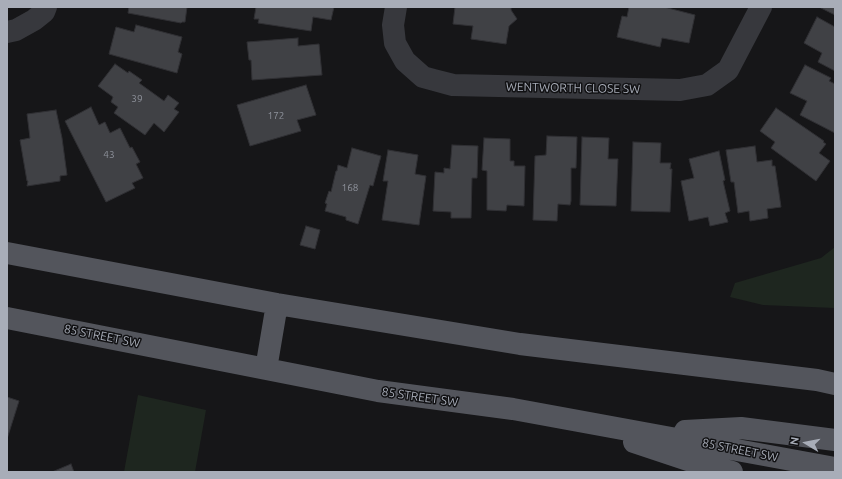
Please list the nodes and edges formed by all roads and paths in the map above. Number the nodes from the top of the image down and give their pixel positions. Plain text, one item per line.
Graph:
1 (46, 7) edge
2 (396, 7) edge
3 (761, 7) edge
4 (7, 32) edge
5 (7, 253) edge
6 (277, 304) junction
7 (7, 318) edge
8 (266, 369) junction
9 (829, 382) edge
10 (567, 419) junction
11 (650, 434) junction
12 (835, 440) edge
13 (835, 468) edge
14 (732, 472) edge

1 - 4 street
2 - 3 street, WENTWORTH CLOSE SW
5 - 6 main road
6 - 8 main road
6 - 9 main road
7 - 8 main road, 85 STREET SW
8 - 10 main road, 85 STREET SW
10 - 11 main road, 85 STREET SW
10 - 14 main road
11 - 12 main road
11 - 13 main road, 85 STREET SW

